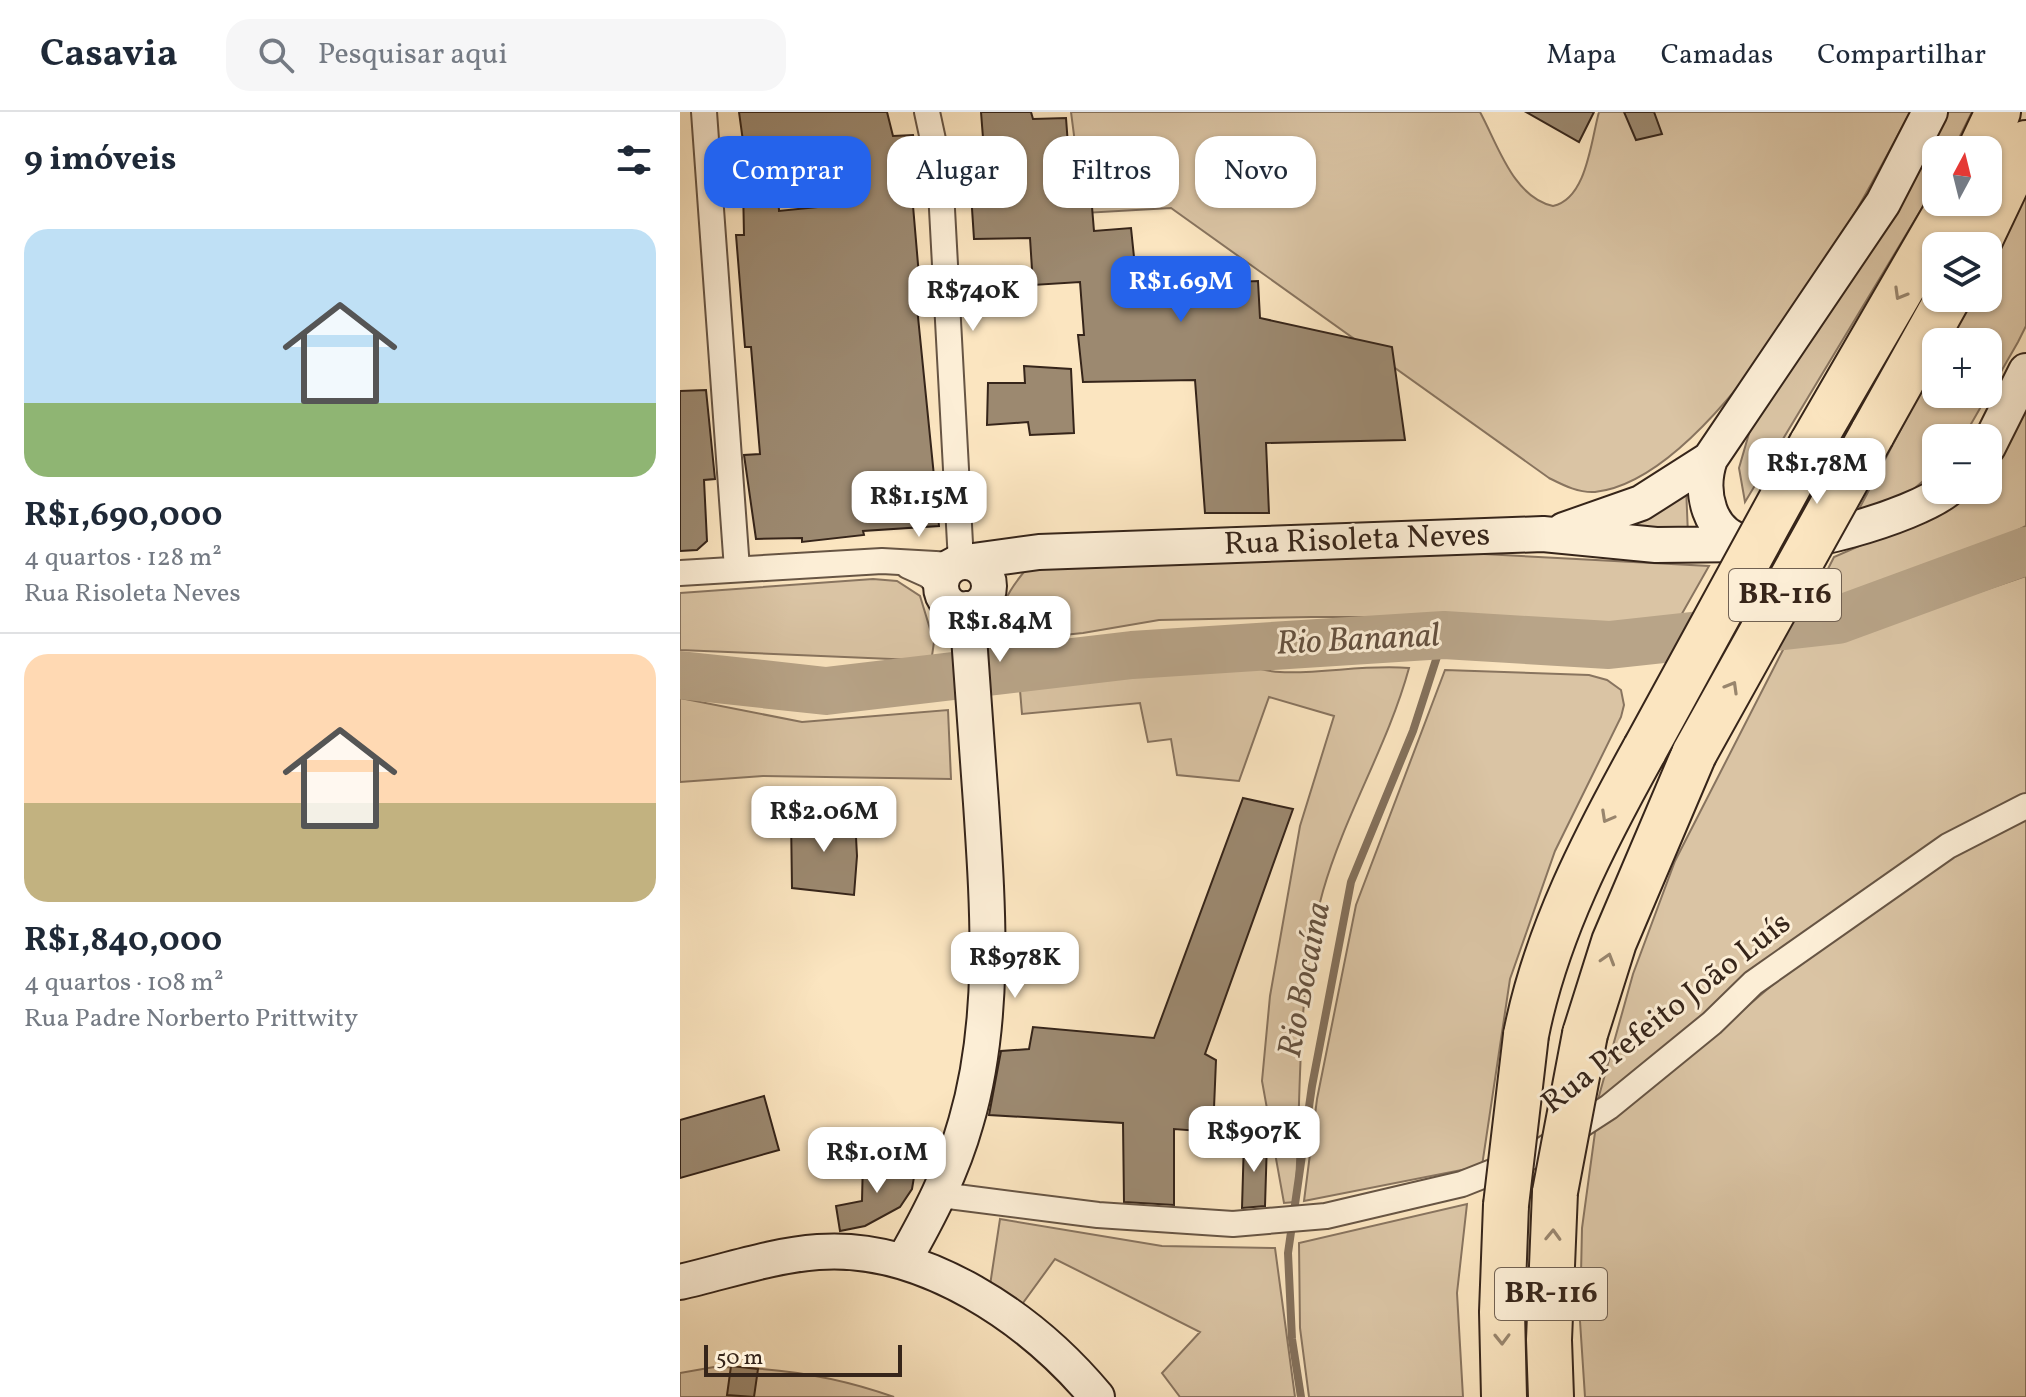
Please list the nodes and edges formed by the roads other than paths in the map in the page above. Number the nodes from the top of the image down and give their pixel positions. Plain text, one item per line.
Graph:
1 (704, 112) edge
2 (927, 112) edge
3 (1930, 112) edge
4 (1998, 112) edge
5 (1987, 136) edge
6 (2026, 143) edge
7 (1944, 216) edge
8 (1984, 232) edge
9 (1940, 312) edge
10 (2026, 371) edge
11 (2000, 424) edge
12 (1710, 459) junction
13 (1926, 504) edge
14 (1543, 534) junction
15 (1748, 544) junction
16 (737, 569) junction
17 (962, 572) junction
18 (680, 573) edge
19 (2026, 806) edge
20 (941, 1195) junction
21 (904, 1260) junction
22 (680, 1282) edge
23 (1097, 1397) edge
24 (1504, 1397) edge
25 (1551, 1397) edge

1 - 16 street
2 - 17 street
3 - 12 main road
4 - 5 highway
6 - 8 highway
7 -> 24 highway, BR-116, bridge
25 -> 9 highway, BR-116, bridge
10 - 11 main road
12 - 14 main road
12 - 15 main road
13 - 15 main road, Rua Risoleta Neves
14 - 15 main road, Rua Risoleta Neves
14 - 17 main road, Rua Risoleta Neves
16 - 17 street, Rua Risoleta Neves
16 - 18 street, Rua Risoleta Neves
17 - 20 main road
19 - 20 street, Rua Prefeito João Luís
20 - 21 main road
21 - 22 main road
21 - 23 main road

